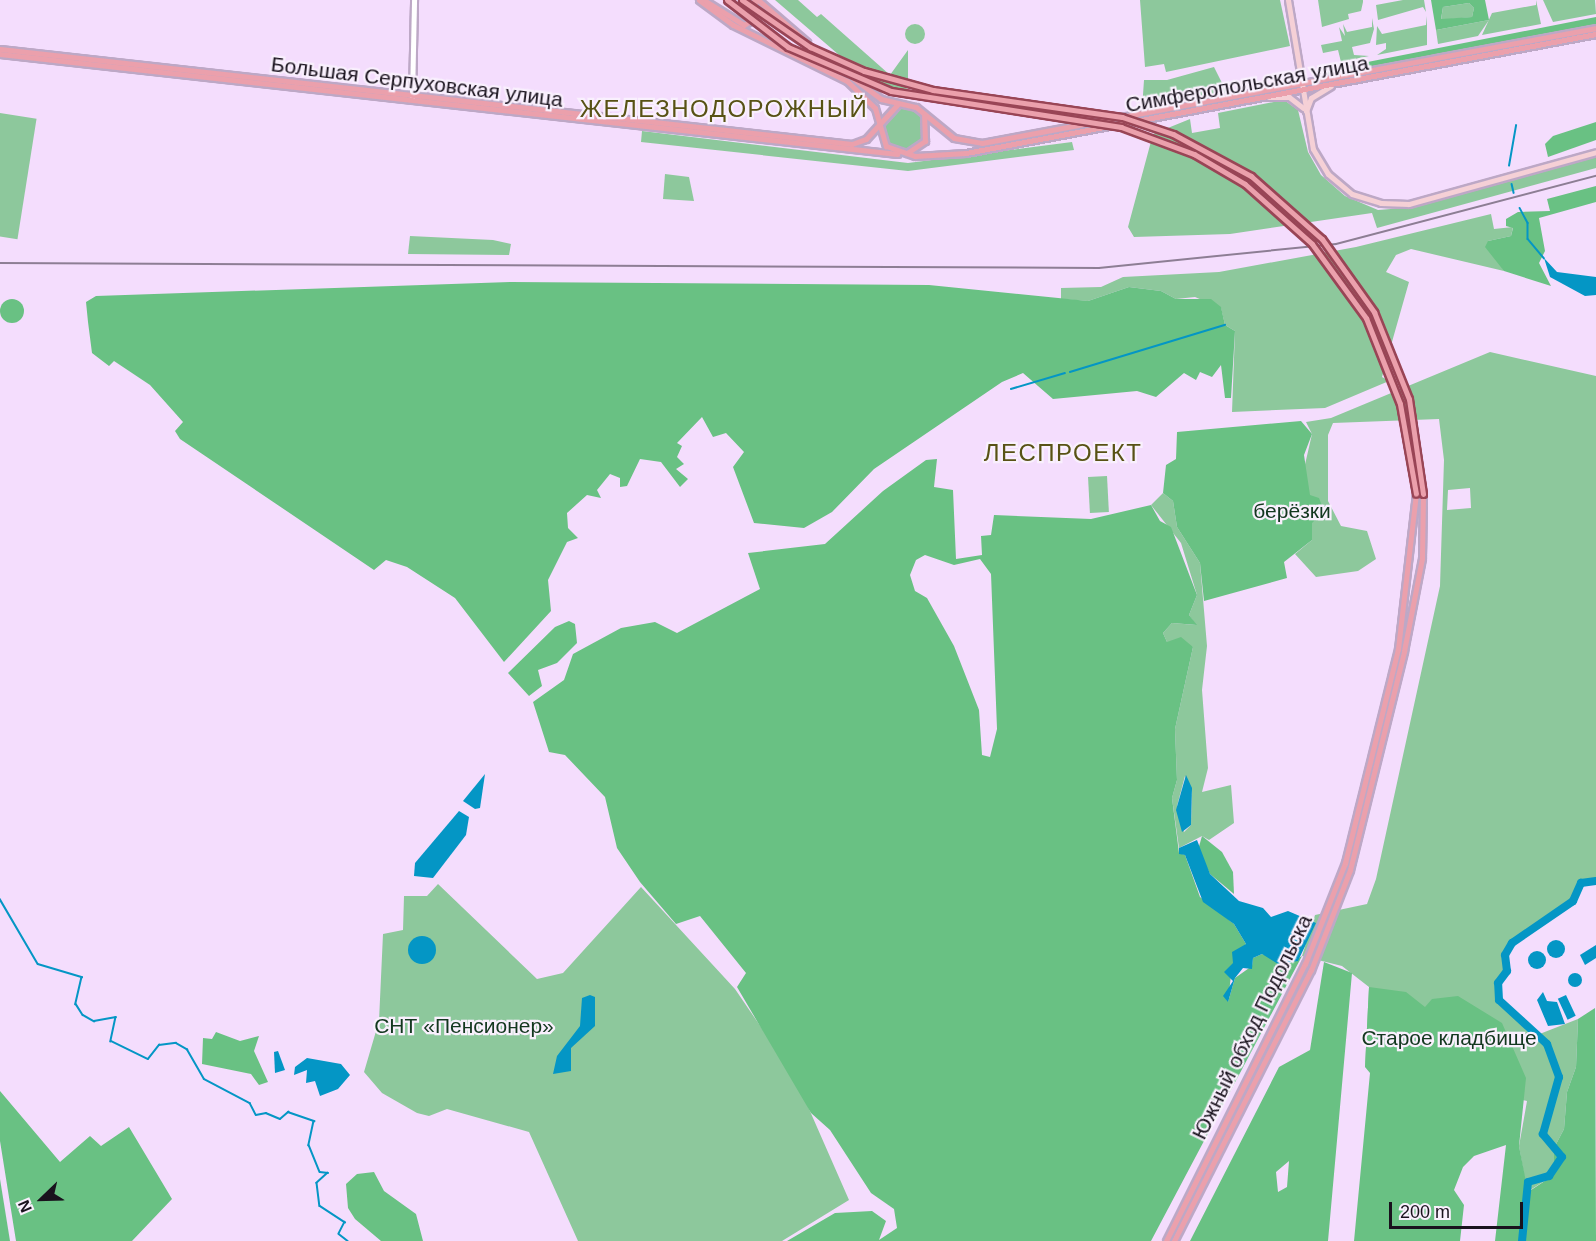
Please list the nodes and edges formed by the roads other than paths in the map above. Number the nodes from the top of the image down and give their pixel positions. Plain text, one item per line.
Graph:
1 (414, 0) edge
2 (699, 0) edge
3 (704, 0) edge
4 (727, 0) edge
5 (742, 0) edge
6 (756, 0) edge
7 (1288, 0) edge
8 (1596, 28) edge
9 (1596, 34) edge
10 (0, 49) edge
11 (0, 54) edge
12 (1301, 85) junction
13 (1331, 86) junction
14 (1302, 92) junction
15 (412, 96) junction
16 (1269, 97) junction
17 (898, 104) junction
18 (1305, 112) junction
19 (924, 116) junction
20 (879, 125) junction
21 (1596, 152) edge
22 (902, 153) junction
23 (1166, 1241) edge
24 (1174, 1241) edge

1 - 15 street
2 - 20 main road
3 - 6 main road
4 - 23 main road, Южный обход Подольска, bridge
5 - 24 main road, Южный обход Подольска, bridge
6 - 17 main road
7 - 12 main road
8 - 12 main road, Симферопольская улица
9 - 13 main road, Симферопольская улица
10 - 15 main road, Большая Серпуховская улица
11 - 15 main road, Большая Серпуховская улица
12 - 14 main road
12 - 19 main road, Симферопольская улица
13 - 14 main road, Симферопольская улица
13 - 18 main road
14 - 16 main road, Симферопольская улица
14 - 18 main road
15 - 20 main road, Большая Серпуховская улица
15 - 22 main road, Большая Серпуховская улица
16 - 18 main road
16 - 22 main road, Симферопольская улица
17 - 19 main road
17 - 20 main road
18 - 21 main road
19 - 22 main road
20 - 22 main road

